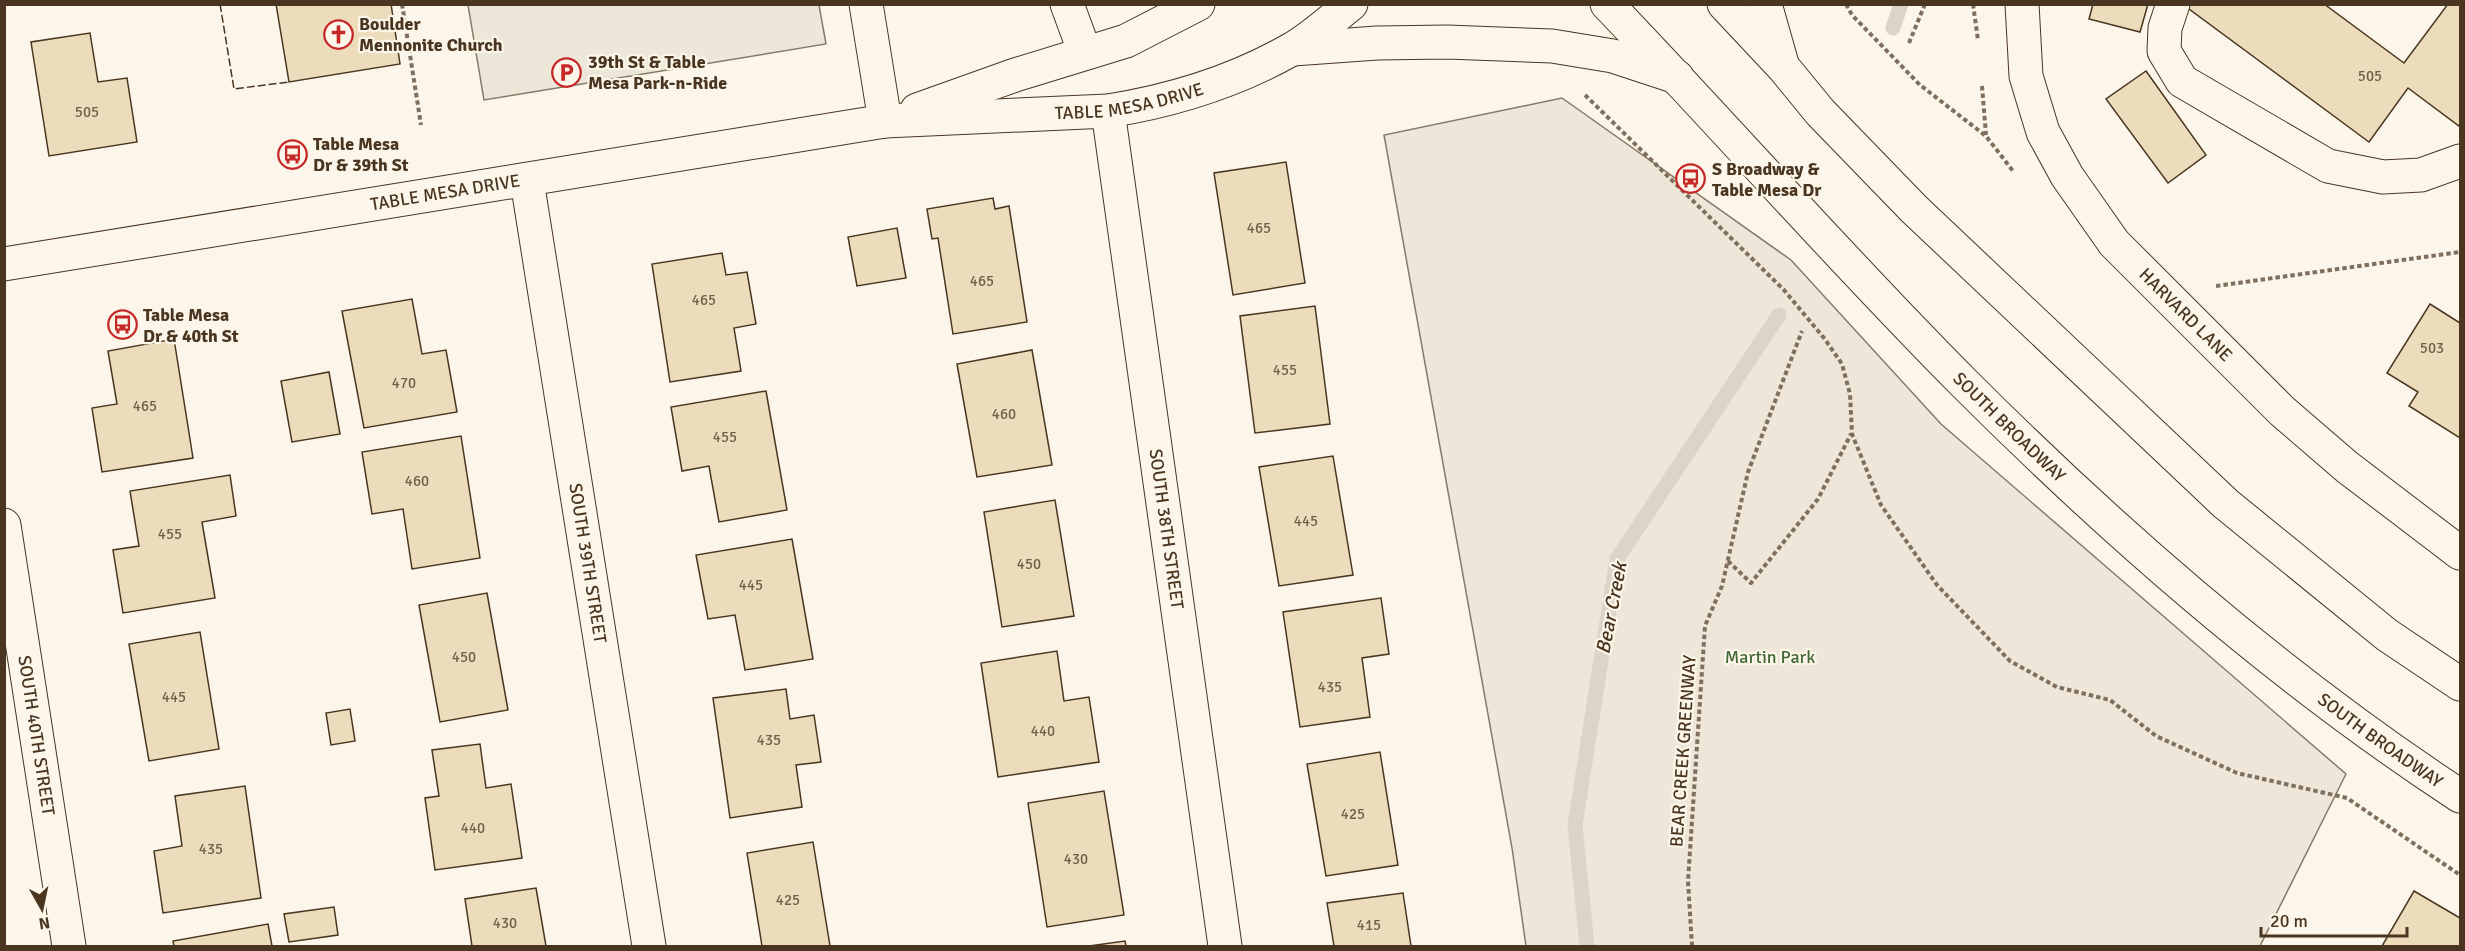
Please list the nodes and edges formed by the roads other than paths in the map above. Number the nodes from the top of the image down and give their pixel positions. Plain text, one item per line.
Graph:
1 (866, 4) edge
2 (1067, 4) edge
3 (1198, 4) edge
4 (1351, 4) edge
5 (1607, 4) edge
6 (1724, 4) edge
7 (1765, 4) edge
8 (2022, 4) edge
9 (2173, 4) edge
10 (1293, 49) junction
11 (1085, 53) junction
12 (1784, 68) junction
13 (1677, 77) junction
14 (1108, 111) junction
15 (885, 122) junction
16 (2460, 161) edge
17 (527, 180) junction
18 (4, 264) edge
19 (4, 525) edge
20 (2460, 553) edge
21 (2460, 684) edge
22 (2460, 796) edge
23 (69, 946) edge
24 (649, 946) edge
25 (1225, 946) edge

1 - 15 main road
2 - 11 main road
3 - 11 main road, TABLE MESA DRIVE
4 - 10 main road, TABLE MESA DRIVE
5 - 13 main road, SOUTH BROADWAY
6 - 12 main road
7 - 12 main road
8 - 20 main road, HARVARD LANE
9 - 16 main road
10 - 13 main road
10 - 14 main road, TABLE MESA DRIVE
11 - 15 main road, TABLE MESA DRIVE
12 - 21 main road
13 - 22 main road, SOUTH BROADWAY
14 - 15 main road, TABLE MESA DRIVE
14 - 25 main road, SOUTH 38TH STREET
15 - 17 main road, TABLE MESA DRIVE
17 - 18 main road, TABLE MESA DRIVE
17 - 24 main road, SOUTH 39TH STREET
19 - 23 main road, SOUTH 40TH STREET

